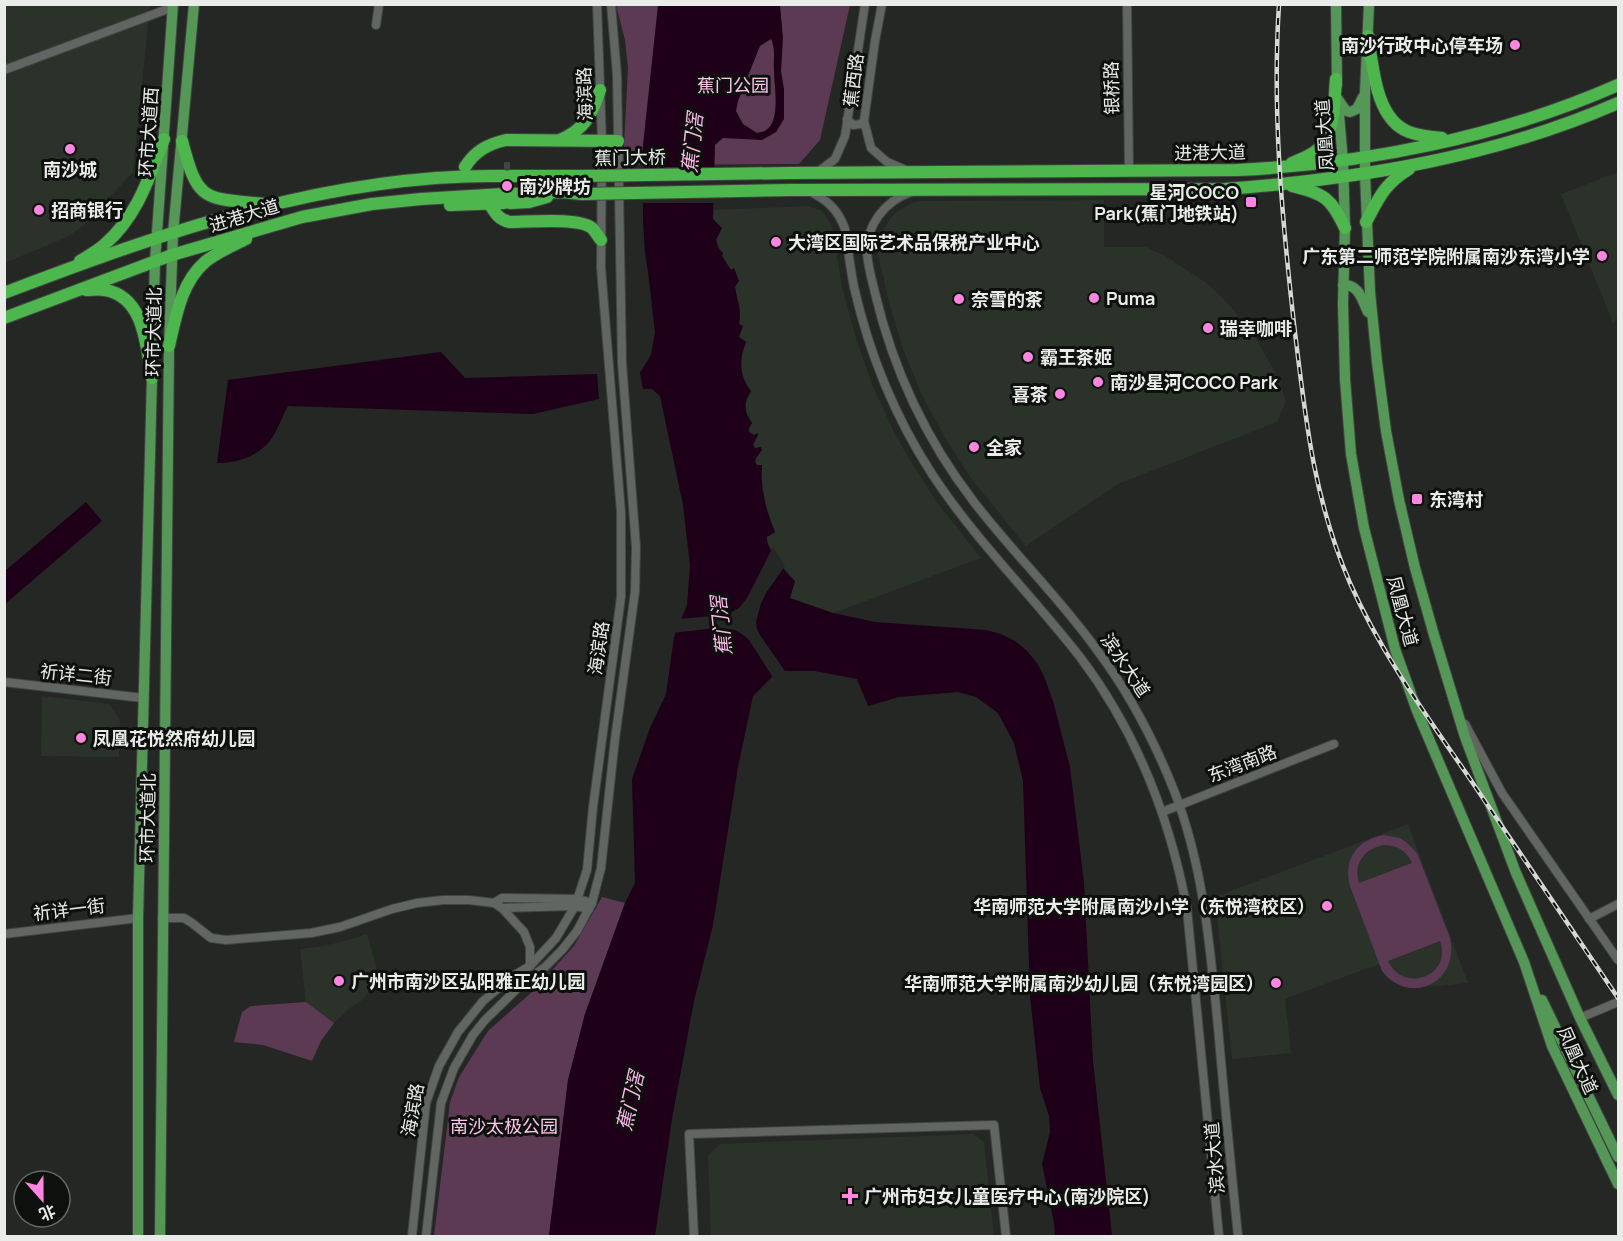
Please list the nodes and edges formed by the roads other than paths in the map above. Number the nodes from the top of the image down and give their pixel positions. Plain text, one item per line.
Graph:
1 (195, 4) edge
2 (379, 4) edge
3 (597, 4) edge
4 (611, 4) edge
5 (865, 4) edge
6 (882, 4) edge
7 (1127, 4) edge
8 (1336, 4) edge
9 (1370, 4) edge
10 (173, 6) edge
11 (376, 25) dead end
12 (1368, 36) junction
13 (4, 70) edge
14 (1336, 79) junction
15 (1618, 85) edge
16 (600, 90) junction
17 (1365, 92) junction
18 (1337, 98) junction
19 (1618, 103) edge
20 (847, 119) junction
21 (864, 121) junction
22 (164, 134) junction
23 (182, 136) junction
24 (1455, 139) junction
25 (559, 141) junction
26 (618, 141) junction
27 (602, 142) junction
28 (1430, 144) junction
29 (1365, 158) junction
30 (1342, 161) junction
31 (1434, 161) junction
32 (1417, 164) junction
33 (465, 167) junction
34 (1283, 168) junction
35 (1129, 171) junction
36 (507, 172) junction
37 (912, 172) junction
38 (790, 173) joint
39 (817, 173) junction
40 (1365, 174) junction
41 (1343, 177) junction
42 (374, 184) junction
43 (1285, 184) junction
44 (790, 190) joint
45 (806, 190) junction
46 (919, 190) junction
47 (313, 196) junction
48 (507, 199) junction
49 (372, 204) junction
50 (489, 204) junction
51 (272, 205) junction
52 (307, 216) junction
53 (1366, 222) junction
54 (276, 224) junction
55 (1345, 228) junction
56 (173, 233) junction
57 (156, 238) junction
58 (601, 240) junction
59 (172, 255) junction
60 (155, 261) junction
61 (66, 271) junction
62 (1343, 285) junction
63 (76, 290) junction
64 (5, 292) edge
65 (4, 318) edge
66 (1373, 324) junction
67 (169, 346) junction
68 (152, 378) junction
69 (4, 682) edge
70 (143, 698) junction
71 (1455, 702) junction
72 (1334, 744) dead end
73 (1179, 805) junction
74 (1162, 812) junction
75 (577, 902) junction
76 (1618, 904) edge
77 (498, 905) junction
78 (590, 906) junction
79 (138, 918) junction
80 (162, 918) junction
81 (1589, 919) junction
82 (4, 934) edge
83 (1618, 960) edge
84 (1524, 962) junction
85 (530, 966) junction
86 (1618, 1002) edge
87 (1580, 1018) junction
88 (1618, 1095) edge
89 (1618, 1157) edge
90 (1618, 1184) edge
91 (138, 1236) edge
92 (160, 1236) edge
93 (412, 1236) edge
94 (426, 1236) edge
95 (694, 1236) edge
96 (1006, 1236) edge
97 (1219, 1236) edge
98 (1238, 1236) edge

1 - 23 main road, 环市大道西
2 - 11 street
3 - 16 street, 海滨路
4 - 26 street, 海滨路
5 - 20 street, 蕉西路
6 - 21 street, 蕉西路
7 - 35 street, 银桥路
8 - 14 main road, 凤凰大道
9 - 12 main road, 凤凰大道
10 - 13 street
10 - 22 main road, 环市大道西
12 - 17 main road, 凤凰大道
12 - 24 highway
14 - 18 main road, 凤凰大道
14 - 34 highway
15 - 24 highway, 进港大道
16 - 25 highway
16 - 27 street, 海滨路
17 - 18 main road
17 - 29 main road, 凤凰大道
18 - 30 main road, 凤凰大道
19 - 31 highway, 进港大道
20 - 21 street
20 - 39 street, 蕉西路
21 - 37 street, 蕉西路
22 - 23 main road
22 - 57 main road, 环市大道西
22 - 61 highway
23 - 51 highway
23 - 56 main road, 环市大道西
24 - 28 highway, 进港大道
25 - 27 highway
25 - 33 highway
26 - 27 highway
26 - 78 street, 海滨路
27 - 58 street, 海滨路
28 - 29 highway, 进港大道
28 - 31 highway
29 - 30 highway, 进港大道
29 - 40 main road, 凤凰大道
30 - 34 highway, 进港大道
30 - 41 main road, 凤凰大道
31 - 32 highway, 进港大道
32 - 40 highway, 进港大道
32 - 53 highway
33 - 36 highway
33 - 42 highway
34 - 35 highway, 进港大道
35 - 37 highway, 进港大道
36 - 38 highway, 蕉门大桥, bridge
36 - 42 highway, 进港大道
37 - 39 highway, 进港大道
38 - 39 highway, 进港大道
40 - 41 highway, 进港大道
40 - 53 main road, 凤凰大道
41 - 43 highway, 进港大道
41 - 55 main road, 凤凰大道
42 - 47 highway, 进港大道
43 - 46 highway, 进港大道
43 - 55 highway
44 - 45 highway, 进港大道
44 - 48 highway, 蕉门大桥, bridge
45 - 46 highway, 进港大道
45 - 74 street, 滨水大道
46 - 73 street, 滨水大道
47 - 51 highway, 进港大道
47 - 52 highway
48 - 49 highway, 进港大道
48 - 50 highway
49 - 50 highway
49 - 52 highway, 进港大道
50 - 58 highway
51 - 56 highway, 进港大道
52 - 54 highway, 进港大道
53 - 66 main road, 凤凰大道
54 - 59 highway, 进港大道
54 - 67 highway
55 - 62 main road, 凤凰大道
56 - 57 highway, 进港大道
56 - 59 main road, 环市大道西
57 - 60 main road, 环市大道西
57 - 61 highway, 进港大道
58 - 75 street, 海滨路
59 - 60 highway, 进港大道
59 - 67 main road, 环市大道北
60 - 63 highway, 进港大道
60 - 68 main road, 环市大道北
61 - 64 highway, 进港大道
62 - 66 main road
62 - 84 main road, 凤凰大道
63 - 65 highway, 进港大道
63 - 68 highway
66 - 71 main road, 凤凰大道
67 - 80 main road, 环市大道北
68 - 70 main road, 环市大道北
69 - 70 street, 祈详二街
70 - 79 main road, 环市大道北
71 - 81 street, 凤凰大道
71 - 87 main road, 凤凰大道
72 - 73 street, 东湾南路
73 - 74 street, 东湾南路
73 - 98 street, 滨水大道
74 - 97 street, 滨水大道
75 - 77 street
75 - 78 street
75 - 85 street, 海滨路
76 - 81 street
77 - 80 street
77 - 85 street
78 - 94 street, 海滨路
79 - 82 street, 祈详一街
79 - 91 main road, 环市大道北
80 - 92 main road, 环市大道北
81 - 83 street, 凤凰大道
84 - 89 main road
84 - 90 main road, 凤凰大道
85 - 93 street, 海滨路
86 - 87 street
87 - 88 main road, 凤凰大道
95 - 96 street

